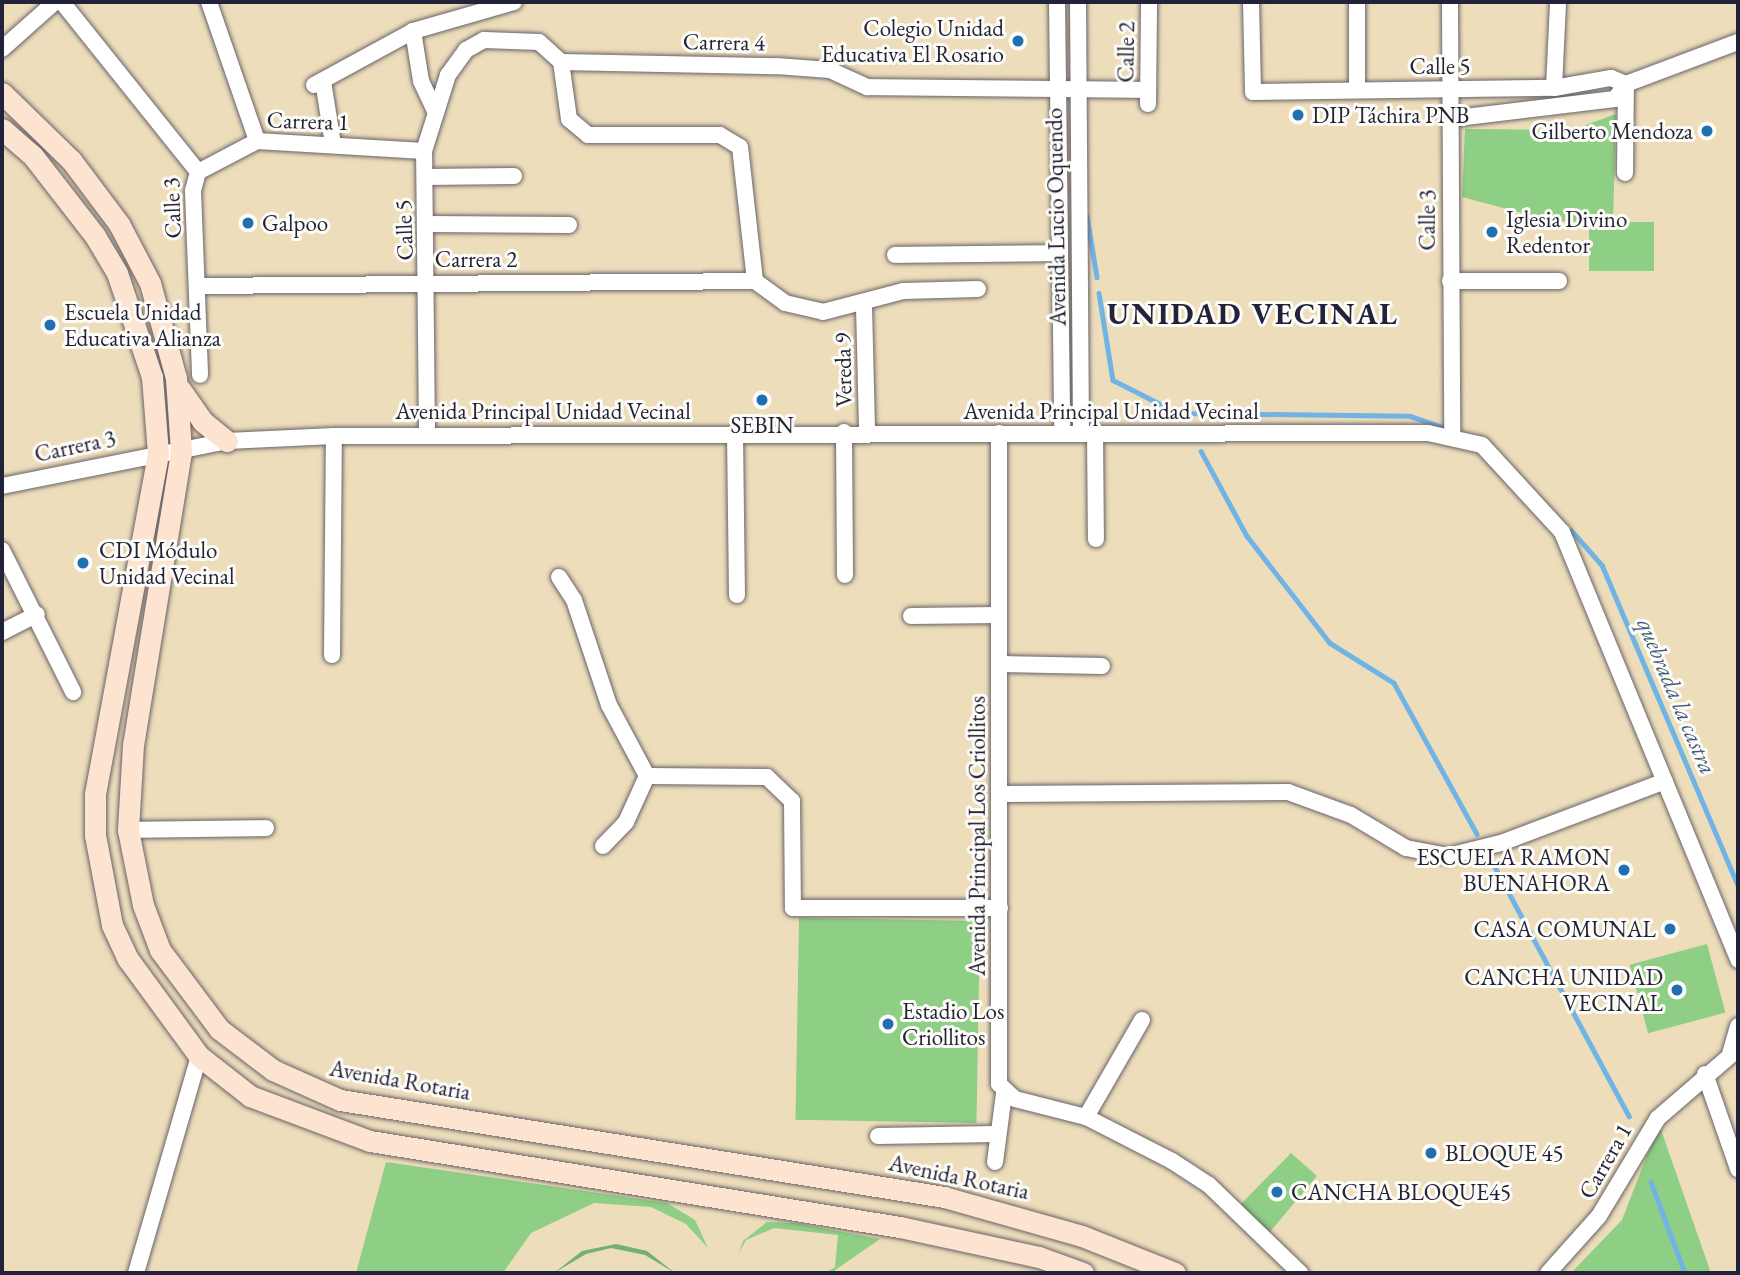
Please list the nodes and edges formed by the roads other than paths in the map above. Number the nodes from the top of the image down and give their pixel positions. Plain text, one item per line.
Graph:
1 (55, 2) edge
2 (209, 2) edge
3 (514, 2) edge
4 (1057, 2) edge
5 (1078, 2) edge
6 (1149, 2) edge
7 (1251, 2) edge
8 (1357, 2) edge
9 (1450, 2) edge
10 (1558, 2) edge
11 (412, 32) junction
12 (1738, 42) edge
13 (2, 50) edge
14 (561, 62) junction
15 (1626, 84) junction
16 (1553, 88) junction
17 (1357, 89) junction
18 (1448, 89) junction
19 (1057, 90) junction
20 (1077, 90) junction
21 (2, 93) edge
22 (435, 111) junction
23 (1449, 119) junction
24 (2, 129) edge
25 (257, 141) junction
26 (332, 144) junction
27 (424, 151) junction
28 (198, 172) junction
29 (1625, 173) dead end
30 (514, 176) dead end
31 (425, 177) junction
32 (428, 224) junction
33 (569, 225) dead end
34 (1058, 253) junction
35 (895, 255) dead end
36 (755, 281) junction
37 (1451, 281) junction
38 (1559, 281) dead end
39 (428, 282) junction
40 (198, 286) junction
41 (978, 289) dead end
42 (864, 306) junction
43 (200, 375) dead end
44 (176, 378) junction
45 (844, 432) junction
46 (867, 432) junction
47 (1088, 432) junction
48 (427, 433) junction
49 (735, 433) junction
50 (999, 433) junction
51 (1062, 433) junction
52 (334, 436) junction
53 (1452, 438) junction
54 (227, 441) junction
55 (181, 452) junction
56 (158, 454) junction
57 (2, 486) edge
58 (1096, 539) dead end
59 (2, 550) edge
60 (845, 575) dead end
61 (558, 578) dead end
62 (737, 595) dead end
63 (37, 614) junction
64 (999, 615) junction
65 (911, 616) dead end
66 (2, 632) edge
67 (332, 655) dead end
68 (1000, 664) junction
69 (1102, 666) dead end
70 (72, 688) dead end
71 (647, 776) junction
72 (1665, 781) junction
73 (1002, 794) junction
74 (266, 828) dead end
75 (128, 830) junction
76 (603, 846) dead end
77 (1000, 908) junction
78 (1738, 960) edge
79 (1142, 1020) dead end
80 (1738, 1026) edge
81 (1734, 1052) edge
82 (198, 1056) junction
83 (1705, 1074) junction
84 (1004, 1094) junction
85 (1086, 1116) junction
86 (996, 1134) junction
87 (878, 1136) dead end
88 (995, 1162) dead end
89 (1738, 1169) edge
90 (136, 1273) edge
91 (1083, 1273) edge
92 (1175, 1273) edge
93 (1300, 1273) edge
94 (1548, 1273) edge

1 - 13 street
1 - 28 street, Calle 3
2 - 25 street
3 - 11 street
4 - 19 street, Avenida Lucio Oquendo
5 - 20 street, Avenida Lucio Oquendo
6 - 20 street, Calle 2
7 - 17 street, Calle 5
8 - 17 street
9 - 18 street, Calle 3
10 - 16 street
11 - 22 street
11 - 26 street
12 - 15 street, Calle 5
14 - 19 street, Carrera 4
14 - 22 street
14 - 36 street
15 - 16 street, Calle 5
15 - 23 street, Calle 5
15 - 29 street
16 - 18 street, Calle 5
17 - 18 street, Calle 5
18 - 23 street, Calle 3
19 - 20 street
19 - 34 street, Avenida Lucio Oquendo
20 - 47 street, Avenida Lucio Oquendo
21 - 44 main road, Avenida Rotaria
22 - 27 street, Calle 5
23 - 37 street, Calle 3
24 - 56 main road
25 - 26 street, Carrera 1
25 - 28 street, Carrera 1
26 - 27 street, Carrera 1
27 - 31 street, Calle 5
28 - 40 street, Calle 3
30 - 31 street
31 - 32 street, Calle 5
32 - 33 street
32 - 39 street, Calle 5
34 - 35 street
34 - 51 street, Avenida Lucio Oquendo
36 - 39 street, Carrera 2
36 - 42 street, Vereda 9
37 - 38 street
37 - 53 street, Calle 3
39 - 40 street, Carrera 2
39 - 48 street, Calle 5
40 - 43 street, Calle 3
41 - 42 street, Vereda 9
42 - 46 street, Vereda 9
44 - 54 main road
44 - 55 main road, Avenida Rotaria
45 - 46 street, Avenida Principal Unidad Vecinal
45 - 49 street, Avenida Principal Unidad Vecinal
45 - 60 street
46 - 50 street, Avenida Principal Unidad Vecinal
47 - 51 street, Avenida Principal Unidad Vecinal
47 - 53 street, Avenida Principal Unidad Vecinal
47 - 58 street, Avenida Lucio Oquendo
48 - 49 street, Avenida Principal Unidad Vecinal
48 - 52 street, Avenida Principal Unidad Vecinal
49 - 62 street
50 - 51 street, Avenida Principal Unidad Vecinal
50 - 64 street, Avenida Principal Los Criollitos
52 - 54 street, Avenida Principal Unidad Vecinal
52 - 67 street
53 - 72 street, Avenida Principal Unidad Vecinal
54 - 55 street, Avenida Principal Unidad Vecinal
55 - 56 street, Avenida Principal Unidad Vecinal
55 - 75 main road, Avenida Rotaria
56 - 57 street, Carrera 3
56 - 82 main road
59 - 63 street
61 - 71 street
63 - 66 street
63 - 70 street
64 - 65 street
64 - 68 street, Avenida Principal Los Criollitos
68 - 69 street
68 - 73 street, Avenida Principal Los Criollitos
71 - 76 street
71 - 77 street
72 - 73 street
72 - 78 street, Avenida Principal Unidad Vecinal
73 - 77 street, Avenida Principal Los Criollitos
74 - 75 street
75 - 92 main road, Avenida Rotaria
77 - 84 street, Avenida Principal Los Criollitos
79 - 85 street
80 - 81 street
81 - 83 street, Carrera 1
82 - 90 street
82 - 91 main road
83 - 89 street
83 - 94 street, Carrera 1
84 - 85 street
84 - 86 street
85 - 93 street
86 - 87 street
86 - 88 street

